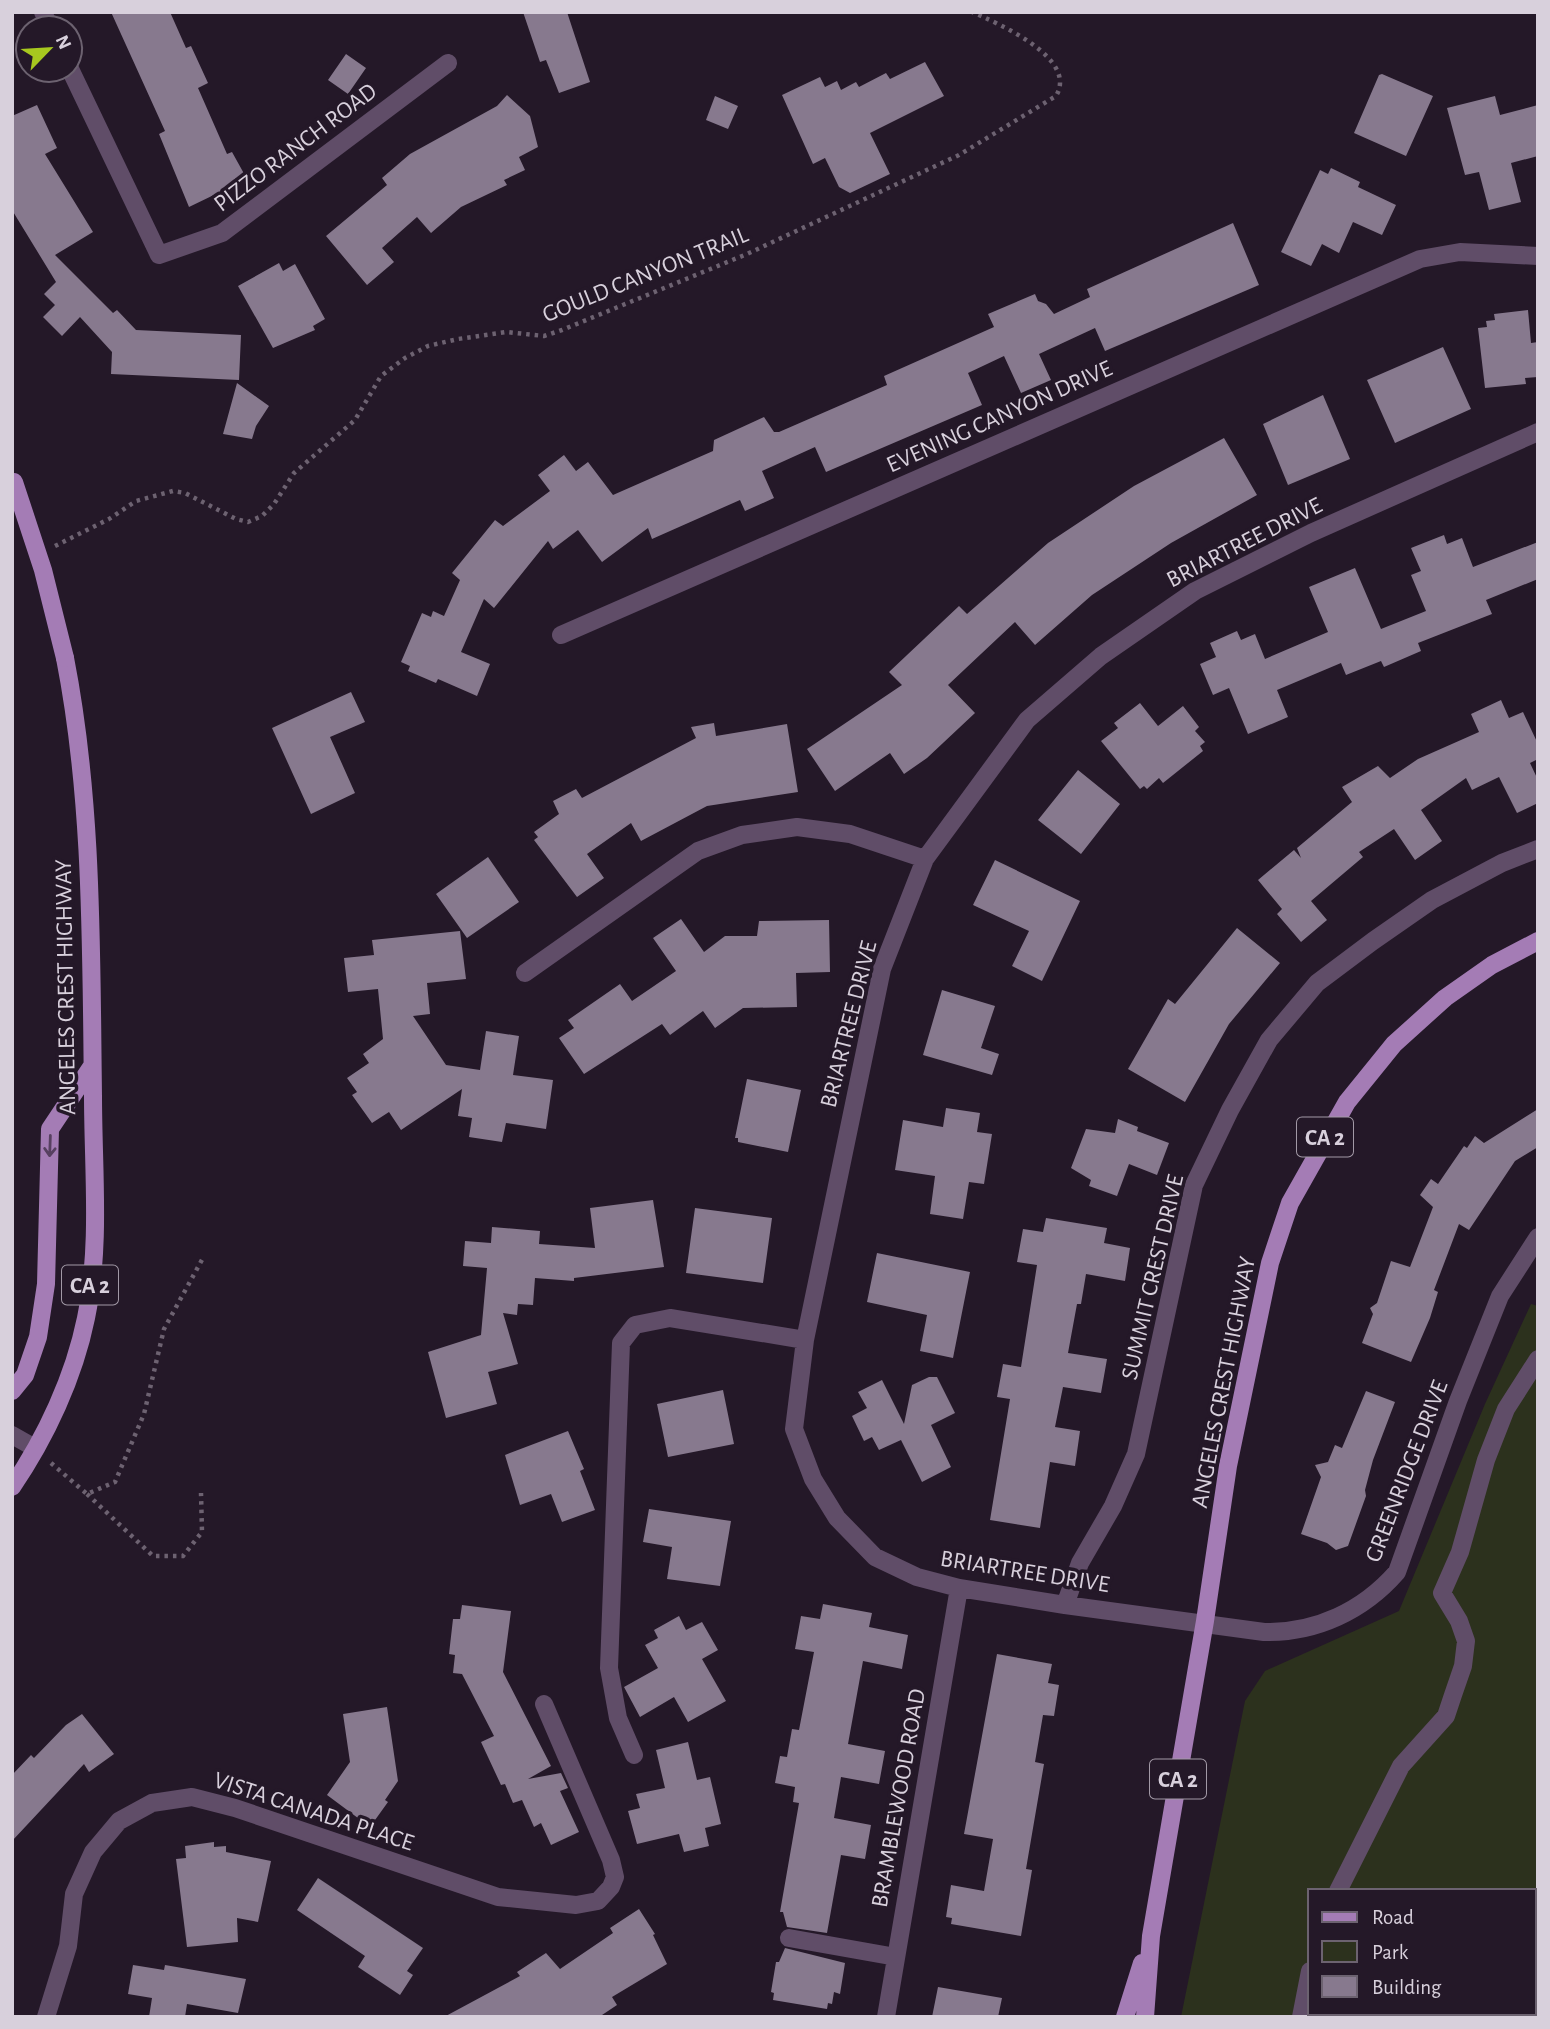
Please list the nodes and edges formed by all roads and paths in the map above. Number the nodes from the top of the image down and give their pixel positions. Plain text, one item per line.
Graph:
1 (972, 12) edge
2 (448, 63) dead end
3 (77, 84) edge
4 (1538, 256) edge
5 (1538, 432) edge
6 (13, 480) edge
7 (45, 550) dead end
8 (561, 635) dead end
9 (1538, 849) edge
10 (925, 859) junction
11 (1538, 940) edge
12 (525, 973) dead end
13 (92, 1066) junction
14 (1538, 1237) edge
15 (203, 1258) dead end
16 (804, 1340) junction
17 (1538, 1359) edge
18 (12, 1391) edge
19 (12, 1435) edge
20 (35, 1448) junction
21 (12, 1487) edge
22 (201, 1493) dead end
23 (88, 1494) junction
24 (959, 1588) junction
25 (1065, 1605) junction
26 (1205, 1622) junction
27 (544, 1704) dead end
28 (634, 1755) dead end
29 (1339, 1889) edge
30 (1151, 1936) junction
31 (789, 1938) dead end
32 (896, 1957) junction
33 (1308, 1981) edge
34 (46, 2017) edge
35 (886, 2017) edge
36 (1125, 2017) edge
37 (1145, 2017) edge
38 (1301, 2017) edge

1 - 7 path, GOULD CANYON TRAIL
2 - 3 street, PIZZO RANCH ROAD
4 - 8 street, EVENING CANYON DRIVE
5 - 10 street, BRIARTREE DRIVE
6 - 13 main road, ANGELES CREST HIGHWAY / CA 2, bridge
9 - 25 street, SUMMIT CREST DRIVE
10 - 12 street
10 - 16 street, BRIARTREE DRIVE
11 - 26 main road, ANGELES CREST HIGHWAY / CA 2
13 -> 18 main road
13 - 20 main road, ANGELES CREST HIGHWAY / CA 2
14 - 26 street, GREENRIDGE DRIVE
15 - 23 path
16 - 24 street, BRIARTREE DRIVE
16 - 28 street
17 - 29 street
19 - 20 street
20 - 21 main road, ANGELES CREST HIGHWAY / CA 2
20 - 23 path
22 - 23 path
24 - 25 street, BRIARTREE DRIVE
24 - 32 street, BRAMBLEWOOD ROAD
25 - 26 street, BRIARTREE DRIVE
26 - 30 main road, ANGELES CREST HIGHWAY / CA 2
27 - 34 street, VISTA CANADA PLACE
30 - 36 main road, ANGELES CREST HIGHWAY / CA 2
30 - 37 main road, ANGELES CREST HIGHWAY / CA 2
31 - 32 street
32 - 35 street, BRAMBLEWOOD ROAD
33 - 38 street

